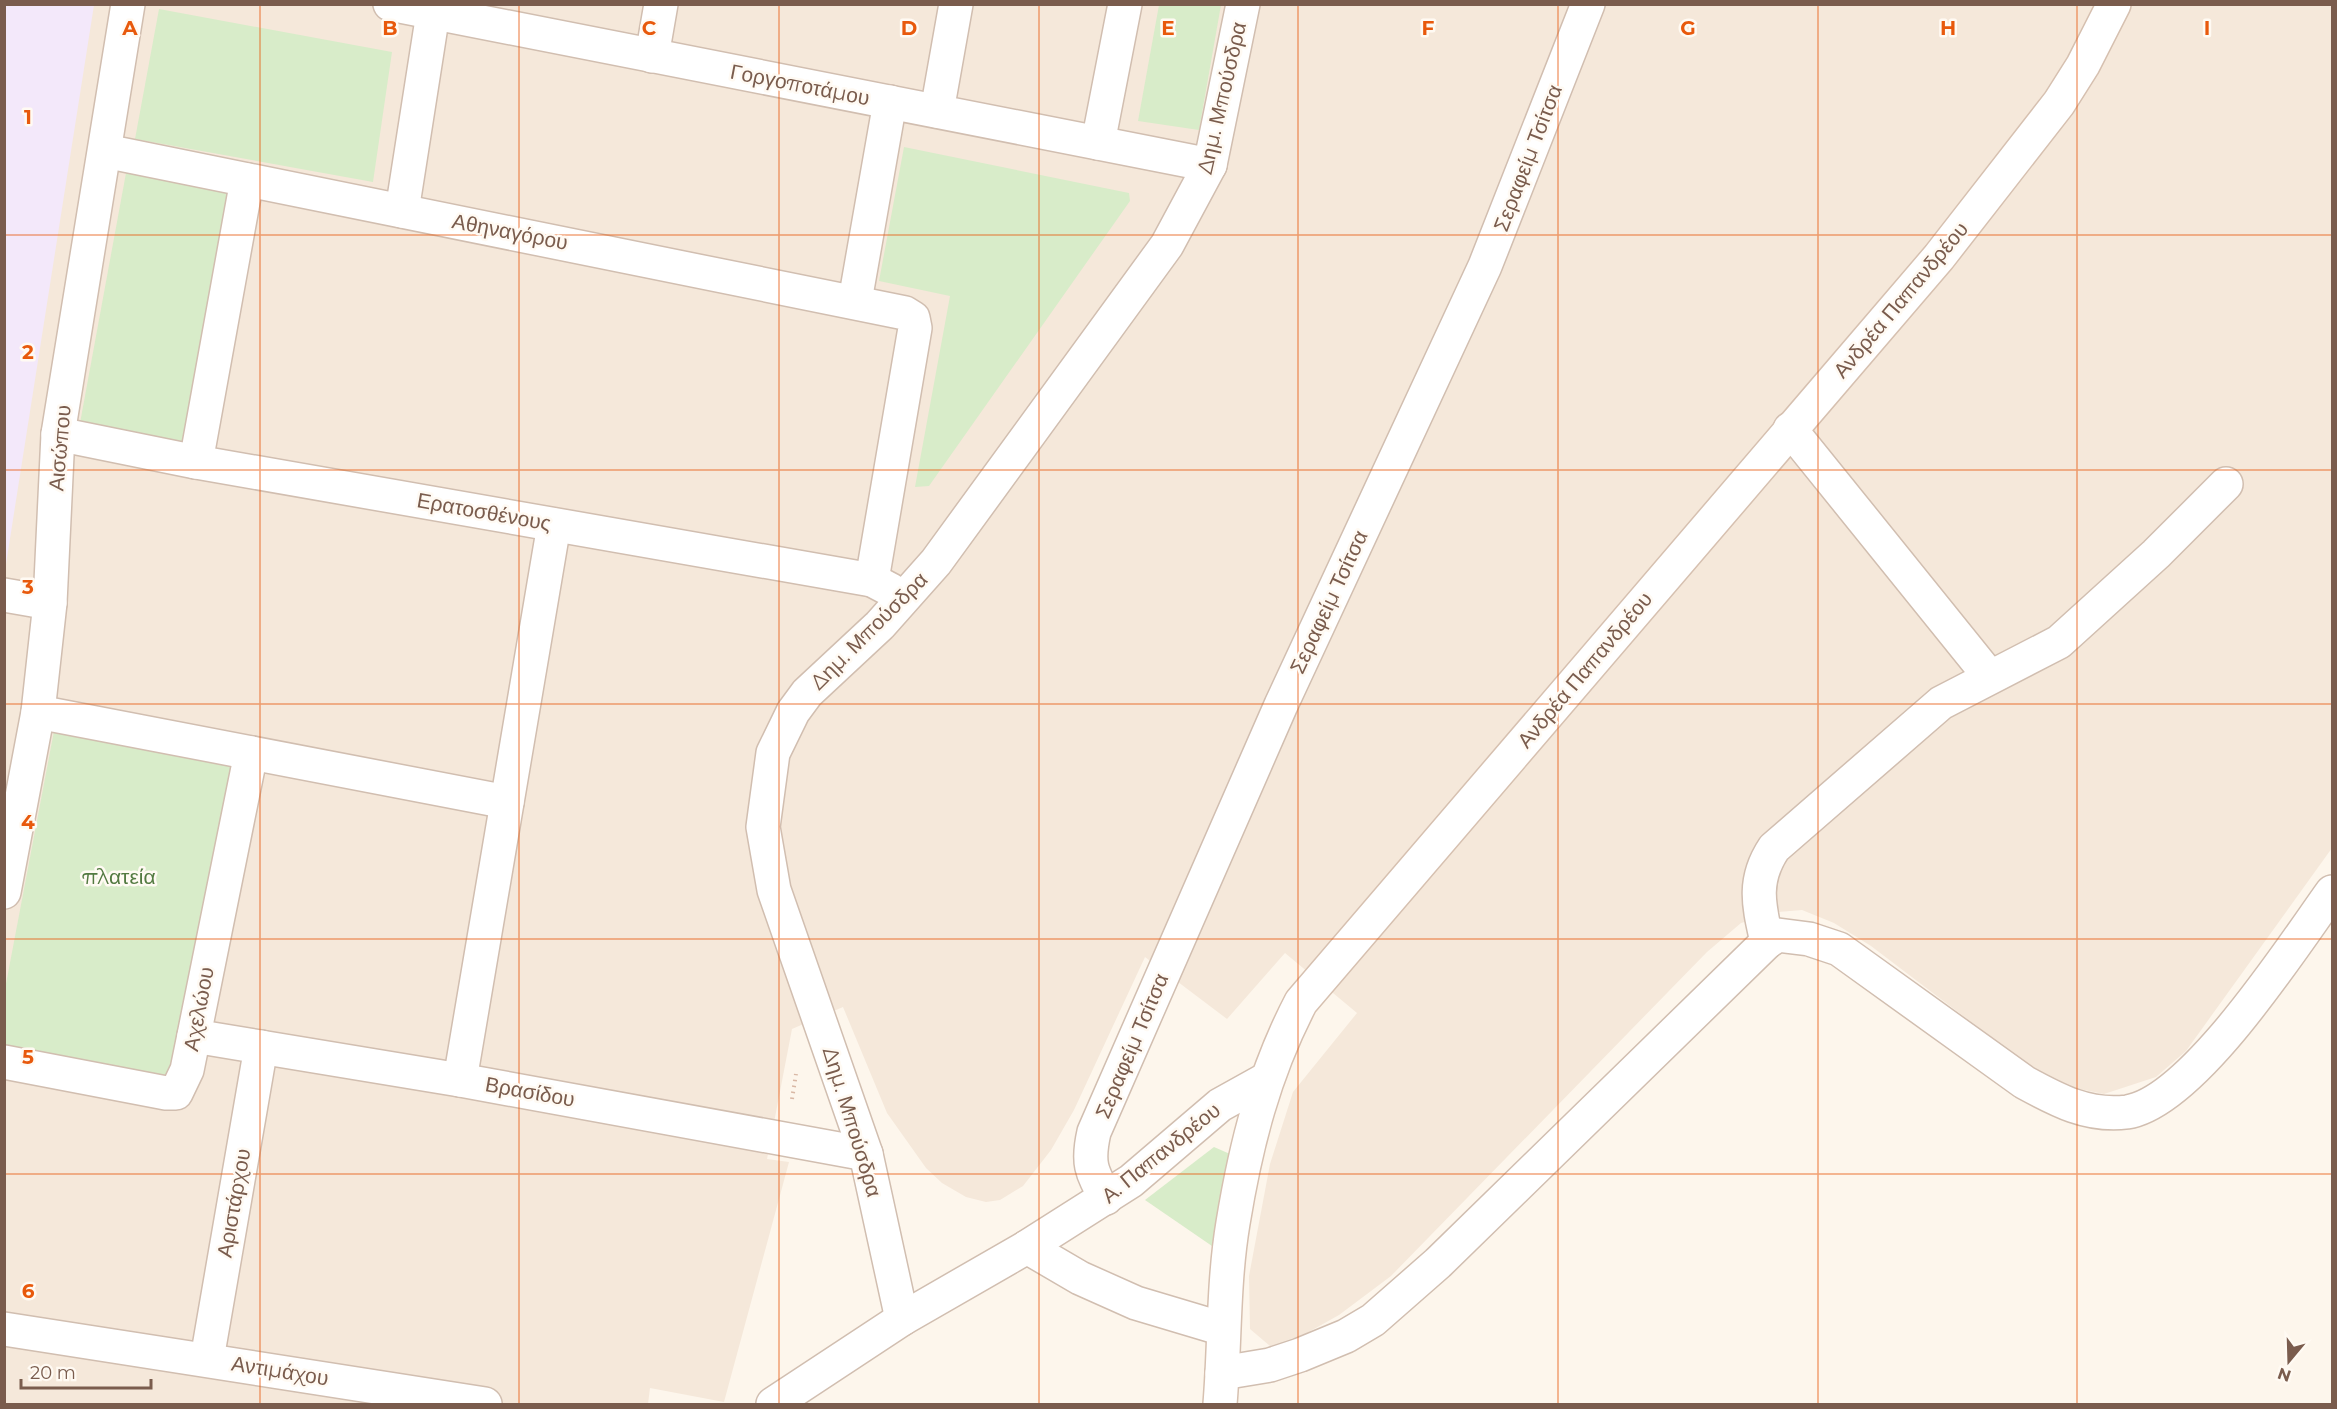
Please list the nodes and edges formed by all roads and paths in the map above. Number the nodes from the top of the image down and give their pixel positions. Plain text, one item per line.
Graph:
1 (128, 4) edge
2 (390, 4) edge
3 (661, 4) edge
4 (956, 4) edge
5 (1125, 4) edge
6 (1243, 4) edge
7 (1588, 4) edge
8 (2114, 4) edge
9 (448, 12) edge
10 (652, 56) junction
11 (890, 102) junction
12 (937, 111) junction
13 (1098, 143) junction
14 (105, 151) junction
15 (1210, 165) junction
16 (247, 180) junction
17 (402, 211) junction
18 (855, 301) junction
19 (1790, 429) junction
20 (58, 434) junction
21 (196, 462) junction
22 (2226, 484) dead end
23 (554, 525) junction
24 (872, 580) junction
25 (4, 595) edge
26 (905, 598) junction
27 (50, 603) junction
28 (1990, 677) junction
29 (39, 712) junction
30 (251, 753) junction
31 (507, 802) junction
32 (2332, 891) edge
33 (4, 892) edge
34 (1767, 942) junction
35 (194, 1036) junction
36 (261, 1047) junction
37 (4, 1062) edge
38 (460, 1080) junction
39 (1265, 1080) junction
40 (866, 1154) junction
41 (1106, 1198) junction
42 (1027, 1247) junction
43 (902, 1319) junction
44 (4, 1329) edge
45 (1223, 1329) junction
46 (207, 1359) junction
47 (1221, 1389) edge
48 (485, 1404) edge
49 (773, 1404) edge

1 - 14 street, Αισώπου
2 - 9 street, Γοργοποτάμου
3 - 10 street
4 - 12 street
5 - 13 street
6 - 15 street, Δημ. Μπούσδρα
7 - 41 street, Σεραφείμ Τσίτσα
8 - 19 street, Ανδρέα Παπανδρέου
9 - 10 street, Γοργοποτάμου
9 - 17 street
10 - 11 street, Γοργοποτάμου
11 - 12 street, Γοργοποτάμου
11 - 18 street
12 - 13 street, Γοργοποτάμου
13 - 15 street, Γοργοποτάμου
14 - 16 street, Αθηναγόρου
14 - 20 street, Αισώπου
15 - 26 street, Δημ. Μπούσδρα
16 - 17 street, Αθηναγόρου
16 - 21 street
17 - 18 street, Αθηναγόρου
18 - 24 street, Αθηναγόρου
19 - 28 street
19 - 39 street, Ανδρέα Παπανδρέου
20 - 21 street, Ερατοσθένους
20 - 27 street, Αισώπου
21 - 23 street, Ερατοσθένους
22 - 28 street
23 - 24 street, Ερατοσθένους
23 - 31 street
24 - 26 street, Ερατοσθένους
25 - 27 street
26 - 40 street, Δημ. Μπούσδρα
27 - 29 street, Αισώπου
28 - 34 street
29 - 30 street
29 - 33 street, Αισώπου
30 - 31 street
30 - 35 street, Αχελώου
31 - 38 street
32 - 34 street
34 - 47 street
35 - 36 street, Βρασίδου
35 - 37 street, Αχελώου
36 - 38 street, Βρασίδου
36 - 46 street, Αριστάρχου
38 - 40 street, Βρασίδου
39 - 41 street, Α. Παπανδρέου
39 - 45 street, Ανδρέα Παπανδρέου
40 - 43 street, Δημ. Μπούσδρα
41 - 42 street, Α. Παπανδρέου
42 - 43 street, Α. Παπανδρέου
42 - 45 street
43 - 49 street, Α. Παπανδρέου
44 - 46 street, Αντιμάχου
45 - 47 street, Ανδρέα Παπανδρέου
46 - 48 street, Αντιμάχου

